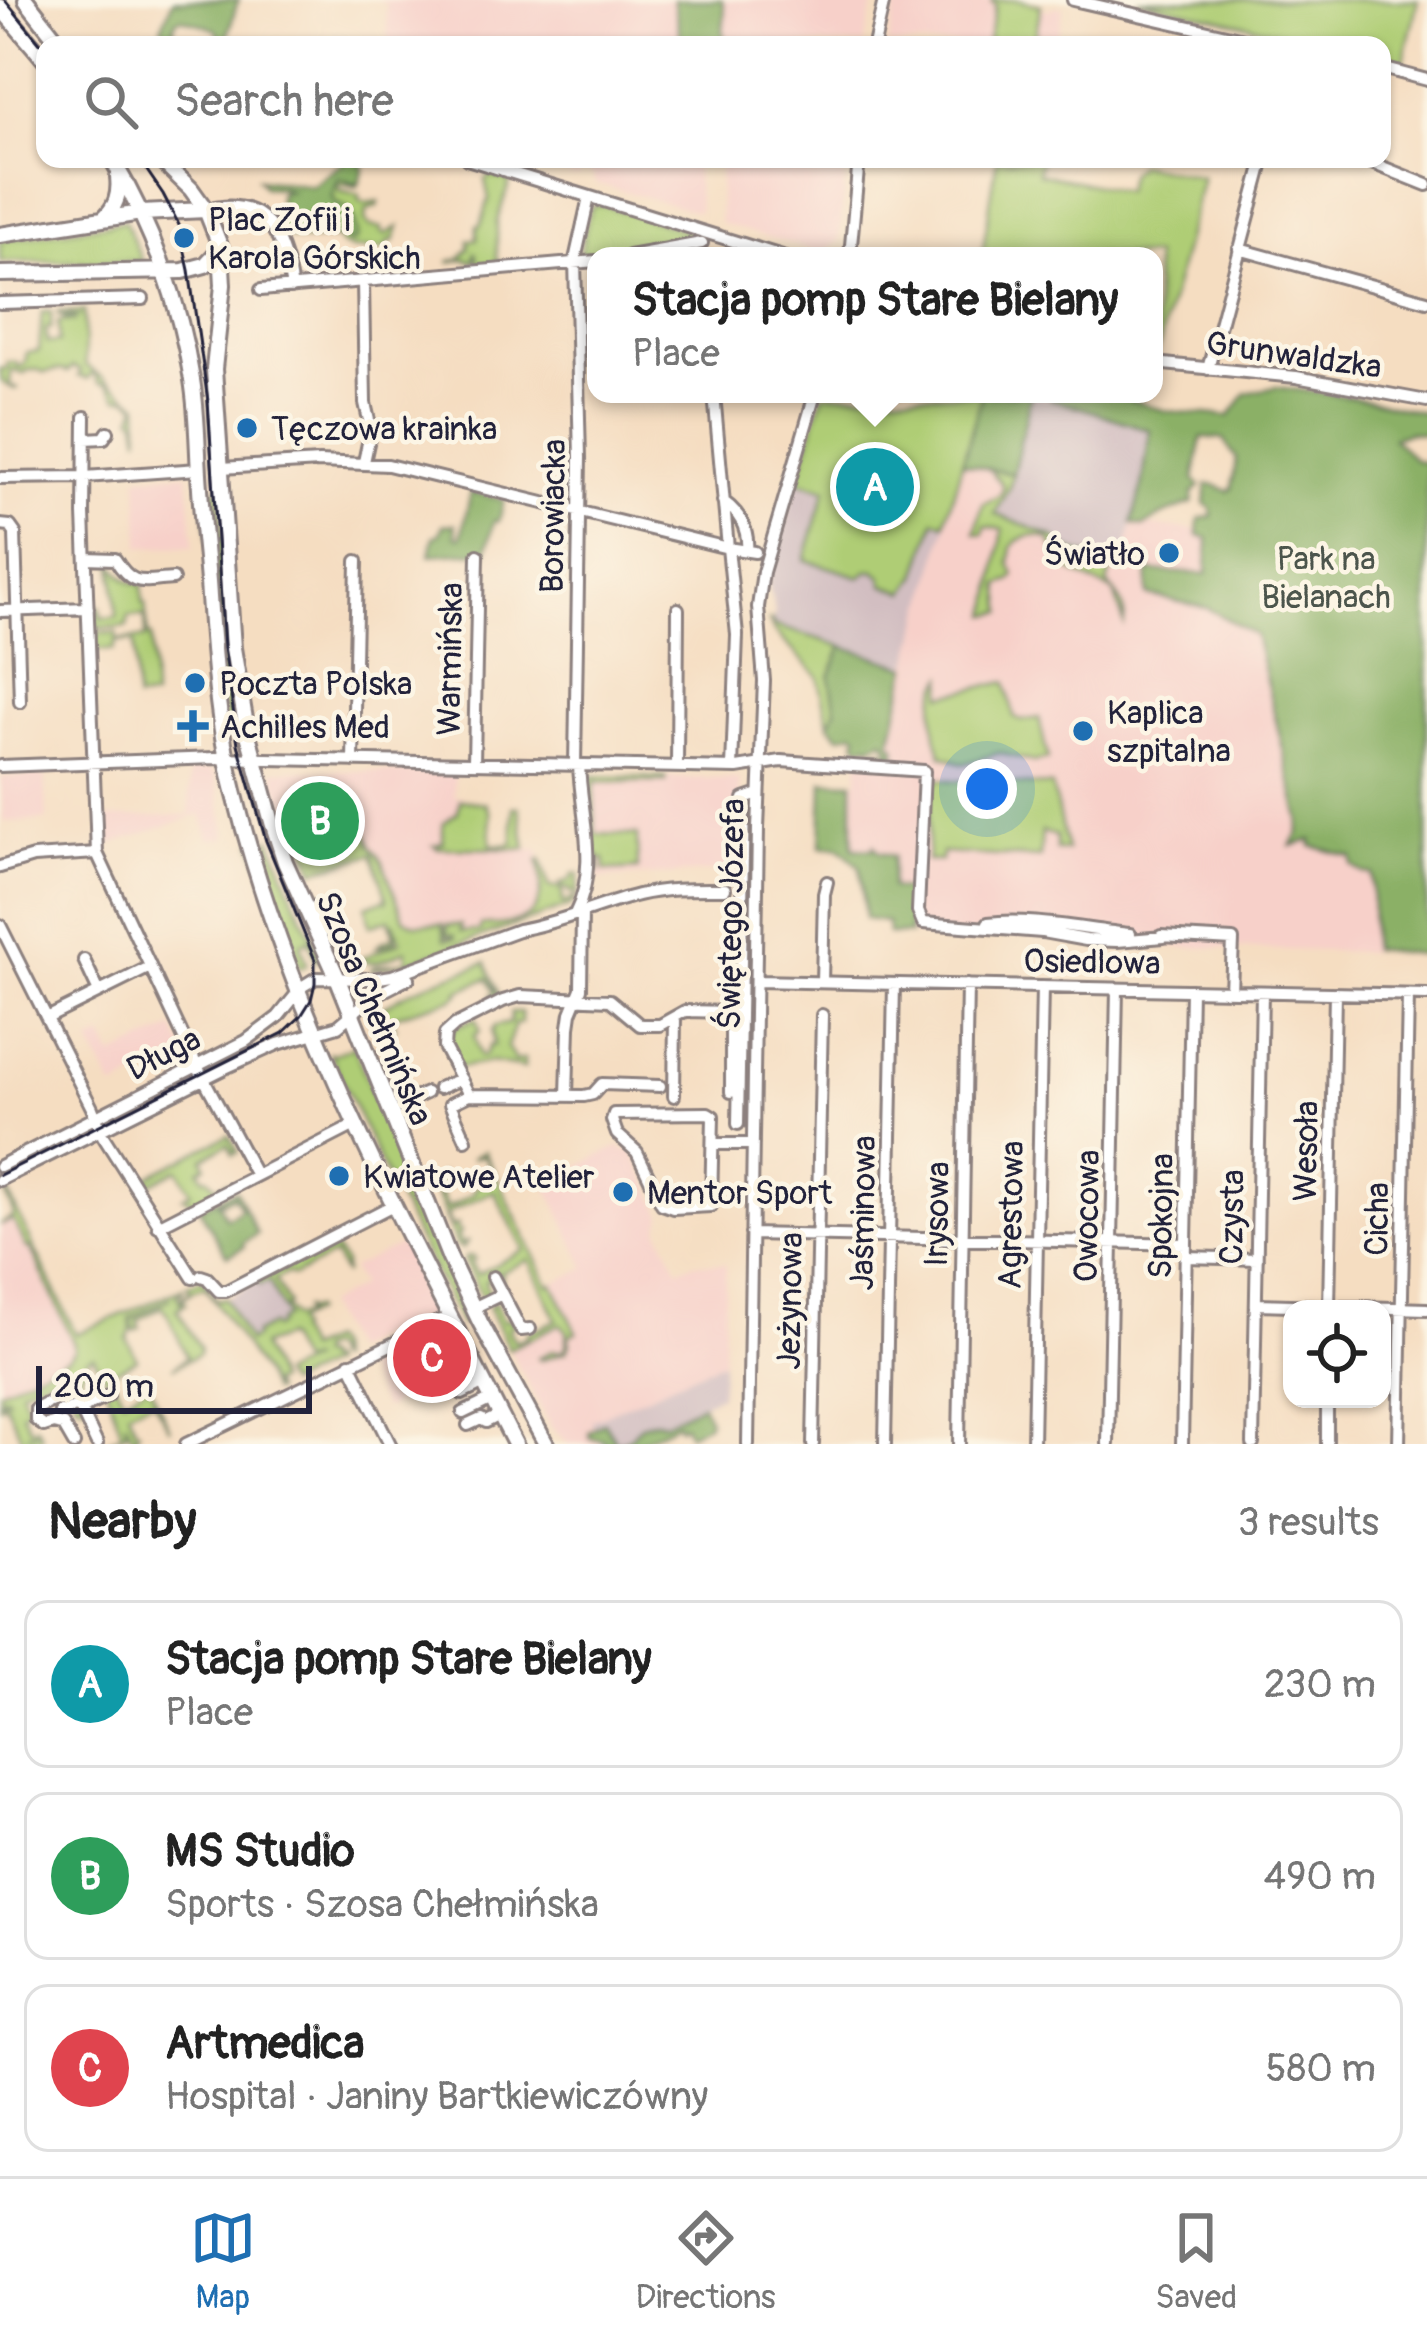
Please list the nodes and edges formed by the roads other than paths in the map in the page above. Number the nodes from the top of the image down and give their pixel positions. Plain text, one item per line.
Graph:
1 (26, 0) edge
2 (884, 0) edge
3 (1073, 0) edge
4 (0, 7) edge
5 (54, 36) edge
6 (876, 36) edge
7 (1231, 36) edge
8 (36, 49) edge
9 (1391, 70) edge
10 (1427, 80) edge
11 (115, 168) edge
12 (117, 168) edge
13 (169, 168) edge
14 (497, 168) edge
15 (858, 168) edge
16 (1262, 168) edge
17 (1385, 168) edge
18 (1427, 185) edge
19 (590, 196) junction
20 (206, 210) junction
21 (141, 214) junction
22 (103, 219) junction
23 (0, 235) edge
24 (702, 243) edge
25 (851, 247) edge
26 (220, 248) junction
27 (1239, 249) junction
28 (575, 260) junction
29 (587, 261) edge
30 (165, 273) junction
31 (0, 274) edge
32 (363, 281) junction
33 (292, 288) junction
34 (261, 290) dead end
35 (143, 299) dead end
36 (1427, 301) edge
37 (0, 303) edge
38 (1163, 364) edge
39 (1208, 369) junction
40 (1427, 401) edge
41 (715, 403) edge
42 (812, 403) edge
43 (85, 417) dead end
44 (108, 432) dead end
45 (85, 439) junction
46 (364, 462) junction
47 (222, 467) junction
48 (199, 469) junction
49 (85, 477) junction
50 (0, 478) edge
51 (723, 501) junction
52 (579, 510) junction
53 (0, 525) edge
54 (728, 548) junction
55 (478, 555) dead end
56 (86, 558) junction
57 (357, 561) dead end
58 (173, 579) dead end
59 (88, 608) junction
60 (678, 609) dead end
61 (0, 610) edge
62 (16, 610) junction
63 (20, 702) dead end
64 (227, 759) junction
65 (253, 759) junction
66 (353, 761) junction
67 (94, 763) junction
68 (474, 763) junction
69 (577, 765) junction
70 (760, 765) junction
71 (0, 766) edge
72 (677, 767) junction
73 (731, 768) junction
74 (759, 794) junction
75 (97, 853) junction
76 (742, 864) junction
77 (0, 867) edge
78 (827, 882) dead end
79 (585, 892) junction
80 (600, 907) junction
81 (579, 913) junction
82 (0, 925) edge
83 (540, 926) junction
84 (84, 960) dead end
85 (150, 967) junction
86 (337, 977) junction
87 (756, 981) junction
88 (822, 982) junction
89 (894, 984) junction
90 (967, 986) junction
91 (1042, 987) junction
92 (1117, 988) junction
93 (1191, 990) junction
94 (299, 991) junction
95 (1231, 991) junction
96 (99, 992) junction
97 (1262, 992) junction
98 (1335, 993) junction
99 (1408, 995) junction
100 (1427, 995) edge
101 (579, 998) junction
102 (352, 1016) junction
103 (821, 1016) dead end
104 (675, 1017) junction
105 (47, 1018) junction
106 (316, 1032) junction
107 (200, 1072) junction
108 (461, 1079) junction
109 (660, 1086) dead end
110 (730, 1092) dead end
111 (470, 1095) junction
112 (567, 1096) junction
113 (674, 1096) dead end
114 (450, 1104) junction
115 (99, 1124) junction
116 (738, 1124) dead end
117 (356, 1126) junction
118 (466, 1140) dead end
119 (713, 1144) junction
120 (753, 1144) junction
121 (254, 1170) dead end
122 (1, 1171) edge
123 (664, 1193) dead end
124 (393, 1205) junction
125 (673, 1208) junction
126 (158, 1226) junction
127 (752, 1234) junction
128 (817, 1235) junction
129 (889, 1237) junction
130 (963, 1239) junction
131 (1037, 1240) junction
132 (1112, 1243) junction
133 (1186, 1251) junction
134 (1257, 1259) junction
135 (494, 1277) dead end
136 (506, 1295) junction
137 (1329, 1300) edge
138 (1256, 1304) junction
139 (1283, 1305) edge
140 (473, 1308) junction
141 (1391, 1308) edge
142 (1402, 1308) junction
143 (1427, 1309) edge
144 (450, 1316) junction
145 (530, 1329) dead end
146 (350, 1363) junction
147 (517, 1391) junction
148 (489, 1392) junction
149 (108, 1396) dead end
150 (471, 1400) junction
151 (1328, 1408) edge
152 (81, 1409) junction
153 (479, 1420) junction
154 (74, 1444) edge
155 (97, 1444) edge
156 (186, 1444) edge
157 (390, 1444) edge
158 (515, 1444) edge
159 (545, 1444) edge
160 (748, 1444) edge
161 (813, 1444) edge
162 (884, 1444) edge
163 (959, 1444) edge
164 (1033, 1444) edge
165 (1108, 1444) edge
166 (1182, 1444) edge
167 (1253, 1444) edge
168 (1327, 1444) edge
169 (1399, 1444) edge

1 - 5 main road
2 - 6 street
3 - 7 street
4 - 8 main road
9 - 10 street
11 - 22 main road
12 - 21 main road, Szosa Chełmińska
13 - 20 main road, Szosa Chełmińska
14 - 19 street
15 - 25 street
16 - 27 street
17 - 18 street
19 - 24 street
19 - 28 street, Borowiacka
20 - 21 main road
20 - 26 main road, Szosa Chełmińska
20 - 33 street
21 - 22 main road
21 - 30 main road, Szosa Chełmińska
22 - 23 main road
26 - 30 main road
26 - 47 main road, Szosa Chełmińska
27 - 36 street
27 - 39 street
28 - 29 street
28 - 32 street
28 - 52 street, Borowiacka
30 - 31 main road
30 - 48 main road, Szosa Chełmińska
32 - 33 street
32 - 46 street
33 - 34 street
35 - 37 street
38 - 39 street, Grunwaldzka
39 - 40 street, Grunwaldzka
41 - 51 street
42 - 70 street, Świętego Józefa
43 - 45 street
44 - 45 street
45 - 49 street
46 - 47 street
46 - 52 street
47 - 65 main road, Szosa Chełmińska
48 - 49 street
48 - 64 main road, Szosa Chełmińska
49 - 50 street
49 - 56 street
51 - 54 street
51 - 54 street
52 - 54 street
52 - 69 street, Borowiacka
53 - 62 street
54 - 73 street
55 - 68 street, Warmińska
56 - 58 street
56 - 59 street
57 - 66 street
59 - 62 street
59 - 67 street
60 - 72 street
61 - 62 street
62 - 63 street
64 - 65 street
64 - 67 street
64 - 94 main road, Szosa Chełmińska
65 - 66 street
65 - 86 main road, Szosa Chełmińska
66 - 68 street
67 - 71 street
67 - 75 street
68 - 69 street
69 - 72 street
69 - 79 street, Borowiacka
70 - 73 street
70 - 74 street, Świętego Józefa
70 - 95 street
72 - 73 street
74 - 76 street
74 - 87 street, Świętego Józefa
75 - 77 street
75 - 85 street
76 - 80 street
76 - 116 street
78 - 88 street
79 - 80 street
79 - 81 street
80 - 81 street
81 - 83 street
81 - 101 street
82 - 105 street
83 - 86 street, Długa
83 - 102 street, Długa
84 - 96 street
85 - 96 street
85 - 107 street
86 - 94 street, Długa
86 - 102 main road, Szosa Chełmińska
87 - 88 street, Osiedlowa
87 - 120 street, Świętego Józefa
88 - 89 street, Osiedlowa
89 - 90 street, Osiedlowa
89 - 129 street, Jaśminowa
90 - 91 street, Osiedlowa
90 - 130 street, Irysowa
91 - 92 street, Osiedlowa
91 - 131 street, Agrestowa
92 - 93 street, Osiedlowa
92 - 132 street, Owocowa
93 - 95 street, Osiedlowa
93 - 133 street, Spokojna
94 - 106 main road, Szosa Chełmińska
94 - 107 street, Długa
95 - 97 street, Osiedlowa
96 - 105 street
97 - 98 street, Osiedlowa
97 - 134 street, Czysta
98 - 99 street, Osiedlowa
98 - 137 street, Wesoła
99 - 100 street, Osiedlowa
99 - 142 street, Cicha
101 - 104 street
101 - 108 street
101 - 112 street
102 - 106 street, Długa
102 - 140 main road, Szosa Chełmińska
103 - 128 street, Jeżynowa
104 - 110 street
104 - 113 street
105 - 115 street
106 - 107 street, Długa
106 - 117 main road, Szosa Chełmińska
107 - 115 street, Długa
107 - 121 street
108 - 111 street
108 - 114 street
109 - 112 street
111 - 112 street
111 - 114 street
114 - 118 street
115 - 122 street, Długa
115 - 126 street
117 - 124 main road, Szosa Chełmińska
117 - 126 street
119 - 120 street
119 - 125 street
119 - 125 street
120 - 127 street, Świętego Józefa
123 - 125 street
124 - 126 street
124 - 144 main road, Szosa Chełmińska
127 - 128 street
127 - 160 street, Świętego Józefa
128 - 129 street
128 - 161 street, Jeżynowa
129 - 130 street
129 - 162 street, Jaśminowa
130 - 131 street
130 - 163 street, Irysowa
131 - 132 street
131 - 164 street, Agrestowa
132 - 133 street
132 - 165 street, Owocowa
133 - 134 street
133 - 166 street, Spokojna
134 - 138 street, Czysta
135 - 136 street
136 - 140 street
136 - 145 street
138 - 139 street
138 - 167 street, Czysta
140 - 147 main road, Szosa Chełmińska
141 - 142 street
142 - 143 street
142 - 169 street, Cicha
144 - 146 street
144 - 148 main road, Szosa Chełmińska
146 - 156 street
146 - 157 street
147 - 148 main road
147 - 159 main road, Szosa Chełmińska
148 - 150 street
148 - 150 street
148 - 153 main road, Szosa Chełmińska
149 - 152 street
150 - 153 street
151 - 168 street
152 - 154 street
152 - 155 street
153 - 158 main road, Szosa Chełmińska

